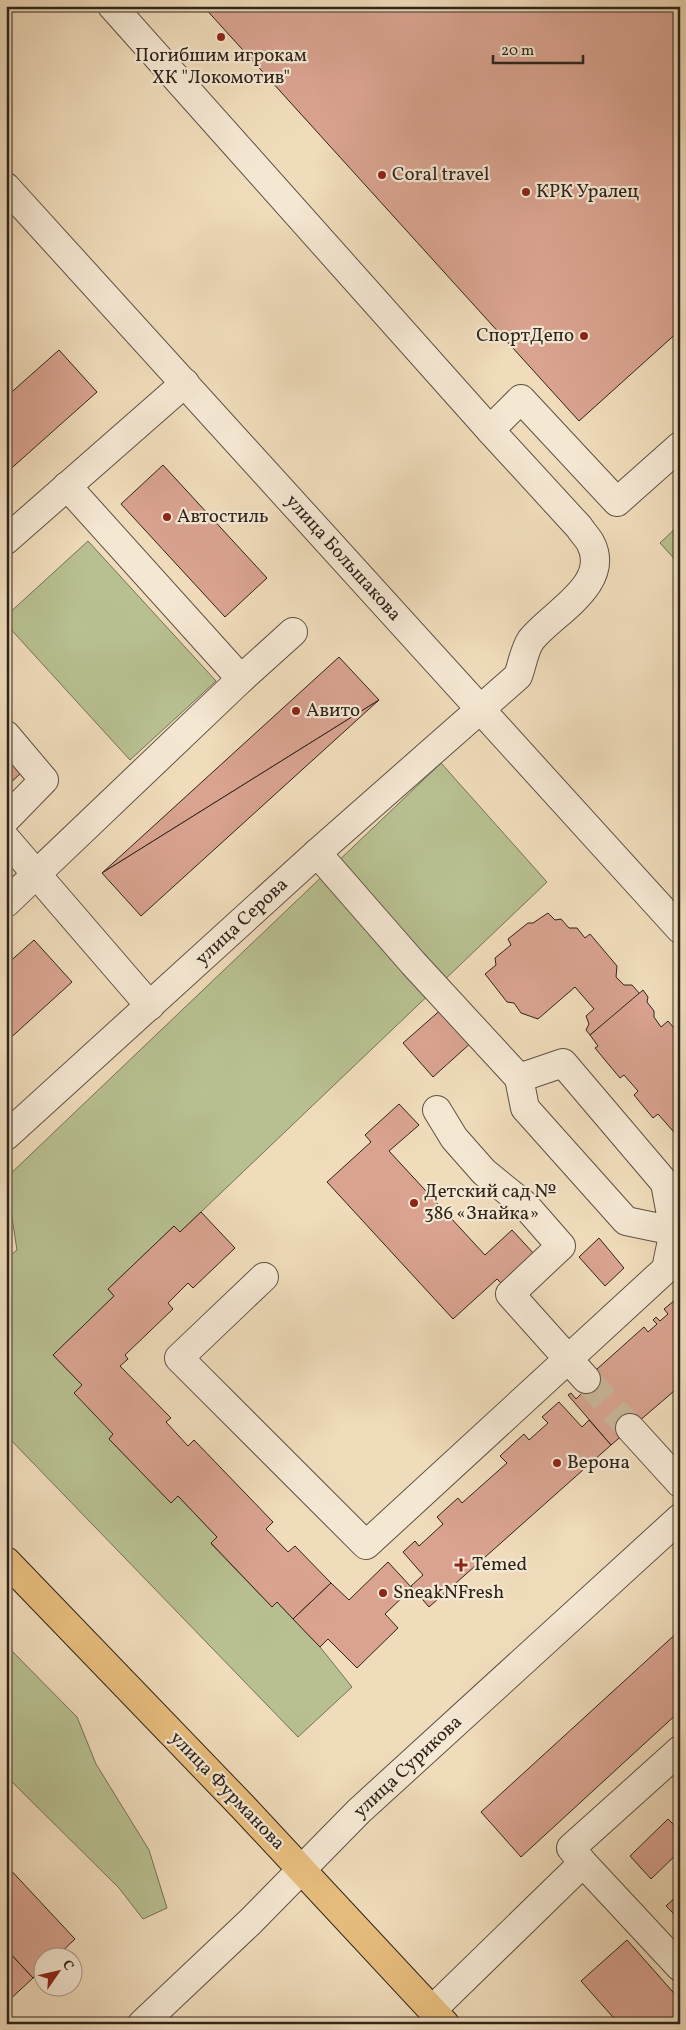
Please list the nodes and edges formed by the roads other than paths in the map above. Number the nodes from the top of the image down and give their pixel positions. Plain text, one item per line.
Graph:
1 (112, 6) edge
2 (6, 187) edge
3 (185, 383) junction
4 (490, 430) junction
5 (680, 446) edge
6 (68, 486) junction
7 (6, 540) edge
8 (293, 632) dead end
9 (241, 679) junction
10 (480, 710) junction
11 (6, 735) edge
12 (6, 819) edge
13 (6, 839) edge
14 (317, 853) junction
15 (38, 874) junction
16 (6, 903) edge
17 (680, 929) edge
18 (150, 1006) junction
19 (519, 1078) junction
20 (437, 1110) dead end
21 (6, 1136) edge
22 (674, 1231) junction
23 (264, 1277) dead end
24 (568, 1359) junction
25 (586, 1379) tunnel mouth
26 (630, 1428) tunnel mouth
27 (680, 1483) edge
28 (680, 1518) edge
29 (6, 1561) edge
30 (675, 1764) edge
31 (584, 1863) junction
32 (302, 1870) junction
33 (680, 1967) edge
34 (438, 2017) edge
35 (142, 2024) edge

1 - 4 street, улица Серова
2 - 3 street, улица Большакова
3 - 6 street
3 - 10 street, улица Большакова
4 - 5 street
4 - 10 street, улица Серова
6 - 7 street
6 - 9 street
8 - 9 street
9 - 15 street
10 - 14 street, улица Серова
10 - 17 street, улица Большакова
11 - 12 street
13 - 15 street
14 - 18 street, улица Серова
14 - 19 street
15 - 16 street
15 - 18 street
18 - 21 street, улица Серова
19 - 22 street
19 - 22 street
20 - 24 street
22 - 24 street
23 - 24 street
24 - 25 street
26 - 27 street
28 - 32 street, улица Сурикова
29 - 32 main road, улица Фурманова
30 - 31 street
31 - 33 street
31 - 34 street
32 - 34 main road, улица Фурманова
32 - 35 street, улица Сурикова

